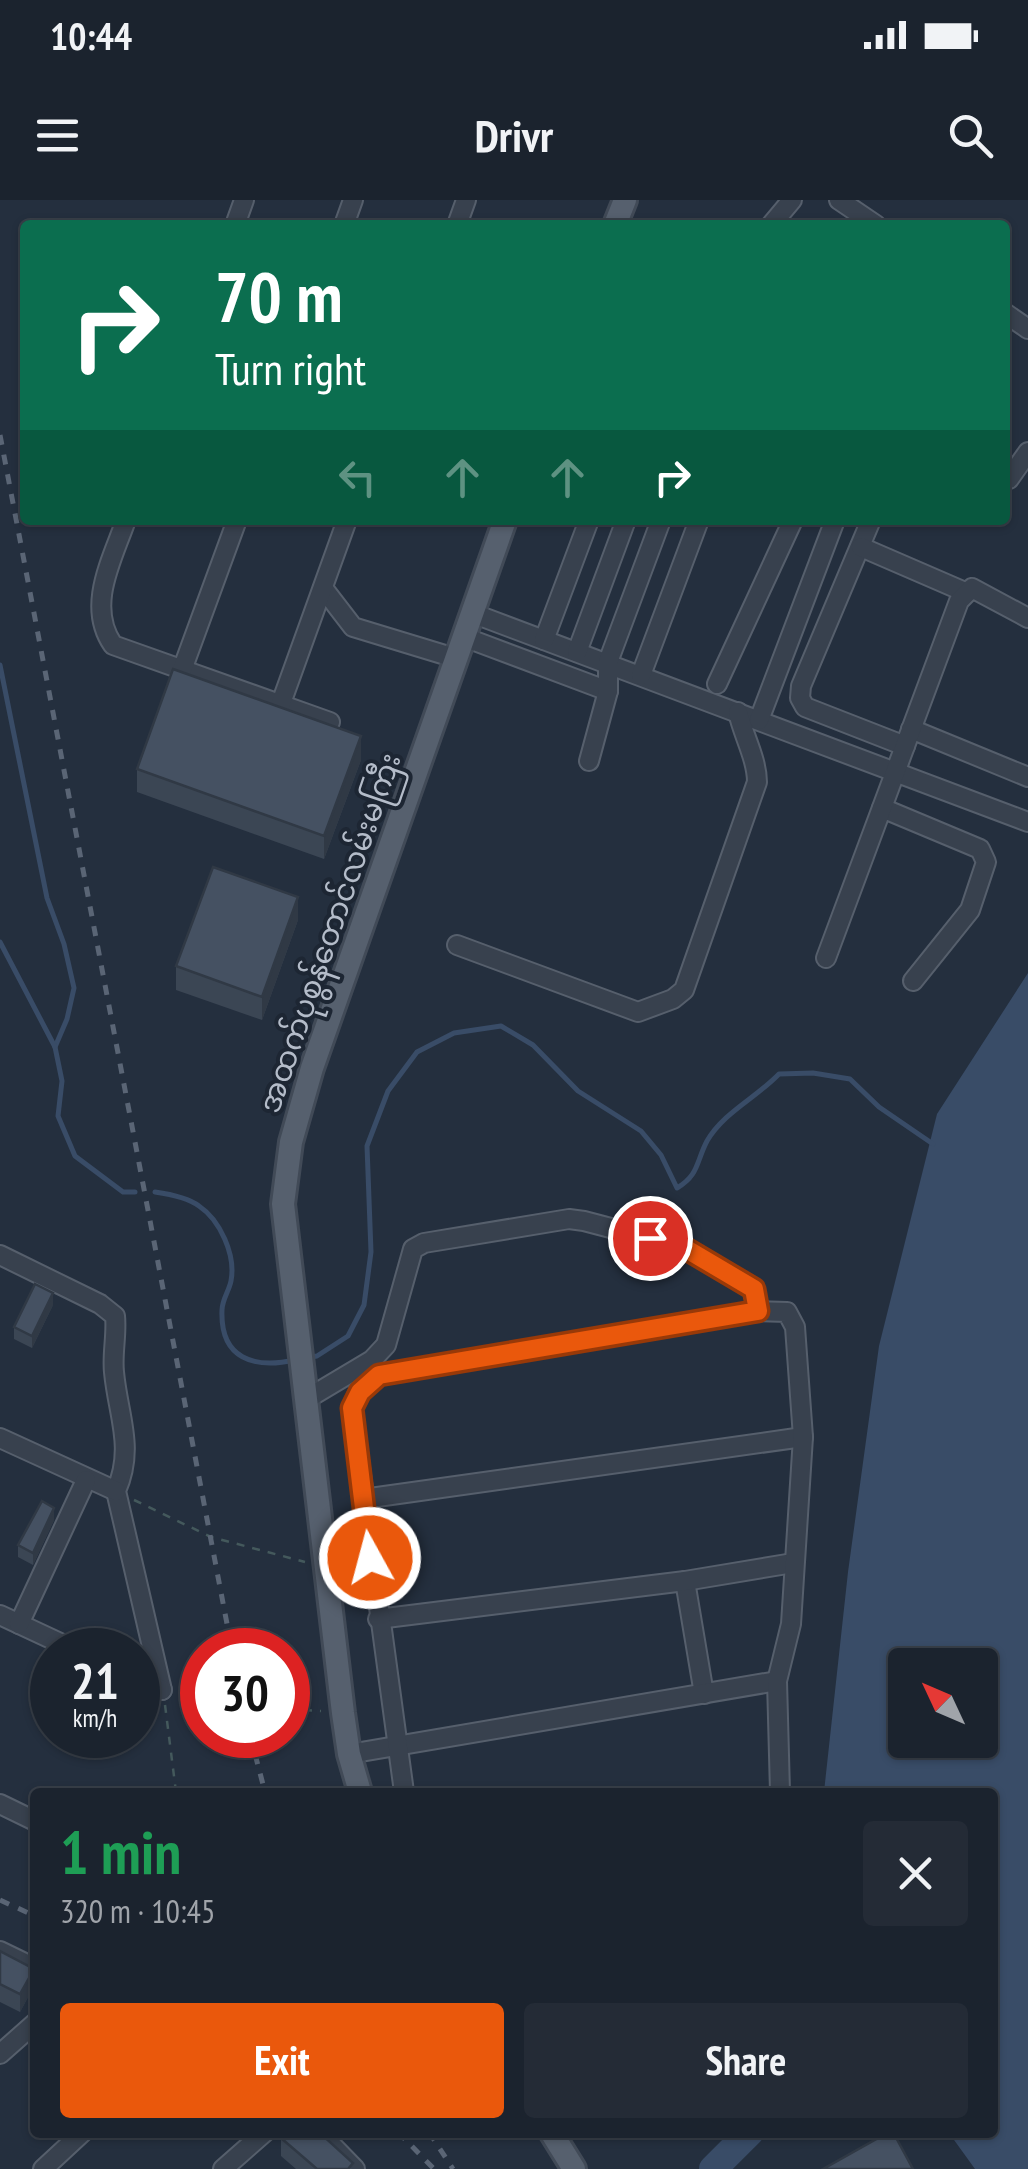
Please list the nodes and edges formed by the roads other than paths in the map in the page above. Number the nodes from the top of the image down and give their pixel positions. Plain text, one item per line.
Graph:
1 (792, 200) edge
2 (839, 200) edge
3 (775, 220) edge
4 (869, 220) edge
5 (1028, 452) edge
6 (1010, 478) edge
7 (124, 525) edge
8 (235, 525) edge
9 (345, 525) edge
10 (503, 525) edge
11 (586, 525) edge
12 (624, 525) edge
13 (659, 525) edge
14 (697, 525) edge
15 (790, 525) edge
16 (833, 525) edge
17 (869, 525) edge
18 (860, 547) junction
19 (323, 588) junction
20 (965, 592) junction
21 (472, 613) junction
22 (1028, 618) edge
23 (544, 640) junction
24 (460, 647) junction
25 (576, 652) junction
26 (608, 662) junction
27 (182, 670) junction
28 (641, 675) junction
29 (717, 684) dead end
30 (608, 691) junction
31 (280, 706) junction
32 (738, 712) junction
33 (759, 720) junction
34 (330, 722) edge
35 (908, 737) junction
36 (588, 761) dead end
37 (896, 771) junction
38 (1028, 778) edge
39 (882, 808) junction
40 (1026, 819) edge
41 (457, 945) dead end
42 (826, 958) dead end
43 (913, 980) dead end
44 (0, 1255) edge
45 (758, 1311) junction
46 (304, 1390) junction
47 (803, 1437) junction
48 (0, 1438) edge
49 (86, 1480) junction
50 (116, 1491) junction
51 (362, 1498) junction
52 (793, 1564) junction
53 (684, 1581) junction
54 (0, 1615) edge
55 (378, 1618) junction
56 (19, 1624) junction
57 (148, 1628) edge
58 (30, 1629) edge
59 (778, 1681) junction
60 (704, 1694) junction
61 (396, 1745) junction
62 (348, 1754) junction
63 (359, 1788) edge
64 (403, 1788) edge
65 (780, 1788) edge
66 (0, 1804) edge
67 (30, 1819) edge
68 (0, 1951) edge
69 (30, 1966) edge
70 (30, 2027) edge
71 (0, 2054) edge
72 (77, 2138) edge
73 (258, 2138) edge
74 (325, 2138) edge
75 (555, 2138) edge
76 (43, 2169) edge
77 (222, 2169) edge
78 (355, 2169) edge
79 (574, 2169) edge

1 - 3 street
2 - 4 street
5 - 6 street
7 - 27 street
8 - 27 street
9 - 19 street
10 - 21 main road, အထက်ပုစွန်တောင်လမ်းမကြီး
11 - 23 street
12 - 25 street
13 - 26 street
14 - 28 street
15 - 29 street
16 - 33 street
17 - 18 street
18 - 20 street
18 - 35 street
19 - 24 street
19 - 31 street
20 - 22 street
20 - 35 street
21 - 23 street
21 - 24 main road, အထက်ပုစွန်တောင်လမ်းမကြီး
23 - 25 street
24 - 30 street
24 - 46 main road, အထက်ပုစွန်တောင်လမ်းမကြီး
25 - 26 street
26 - 28 street
26 - 30 street
27 - 31 street
28 - 32 street
30 - 36 street
31 - 34 street
32 - 33 street
32 - 41 street
33 - 37 street
35 - 37 street
35 - 38 street
37 - 39 street
37 - 40 street
39 - 42 street
39 - 43 street
44 - 50 street
45 - 46 street
45 - 47 street
45 - 51 street
46 - 62 main road, အထက်ပုစွန်တောင်လမ်းမကြီး
47 - 51 street
47 - 52 street
48 - 49 street
49 - 50 street
49 - 56 street
50 - 57 street
51 - 55 street
52 - 53 street
52 - 59 street
53 - 55 street
53 - 60 street
54 - 56 street
55 - 61 street
56 - 58 street
59 - 60 street
59 - 65 street
60 - 61 street
61 - 62 street
61 - 64 street
62 - 63 main road, အထက်ပုစွန်တောင်လမ်းမကြီး
66 - 67 street
68 - 69 street
70 - 71 street
72 - 76 street
73 - 77 street
74 - 78 street
75 - 79 main road

